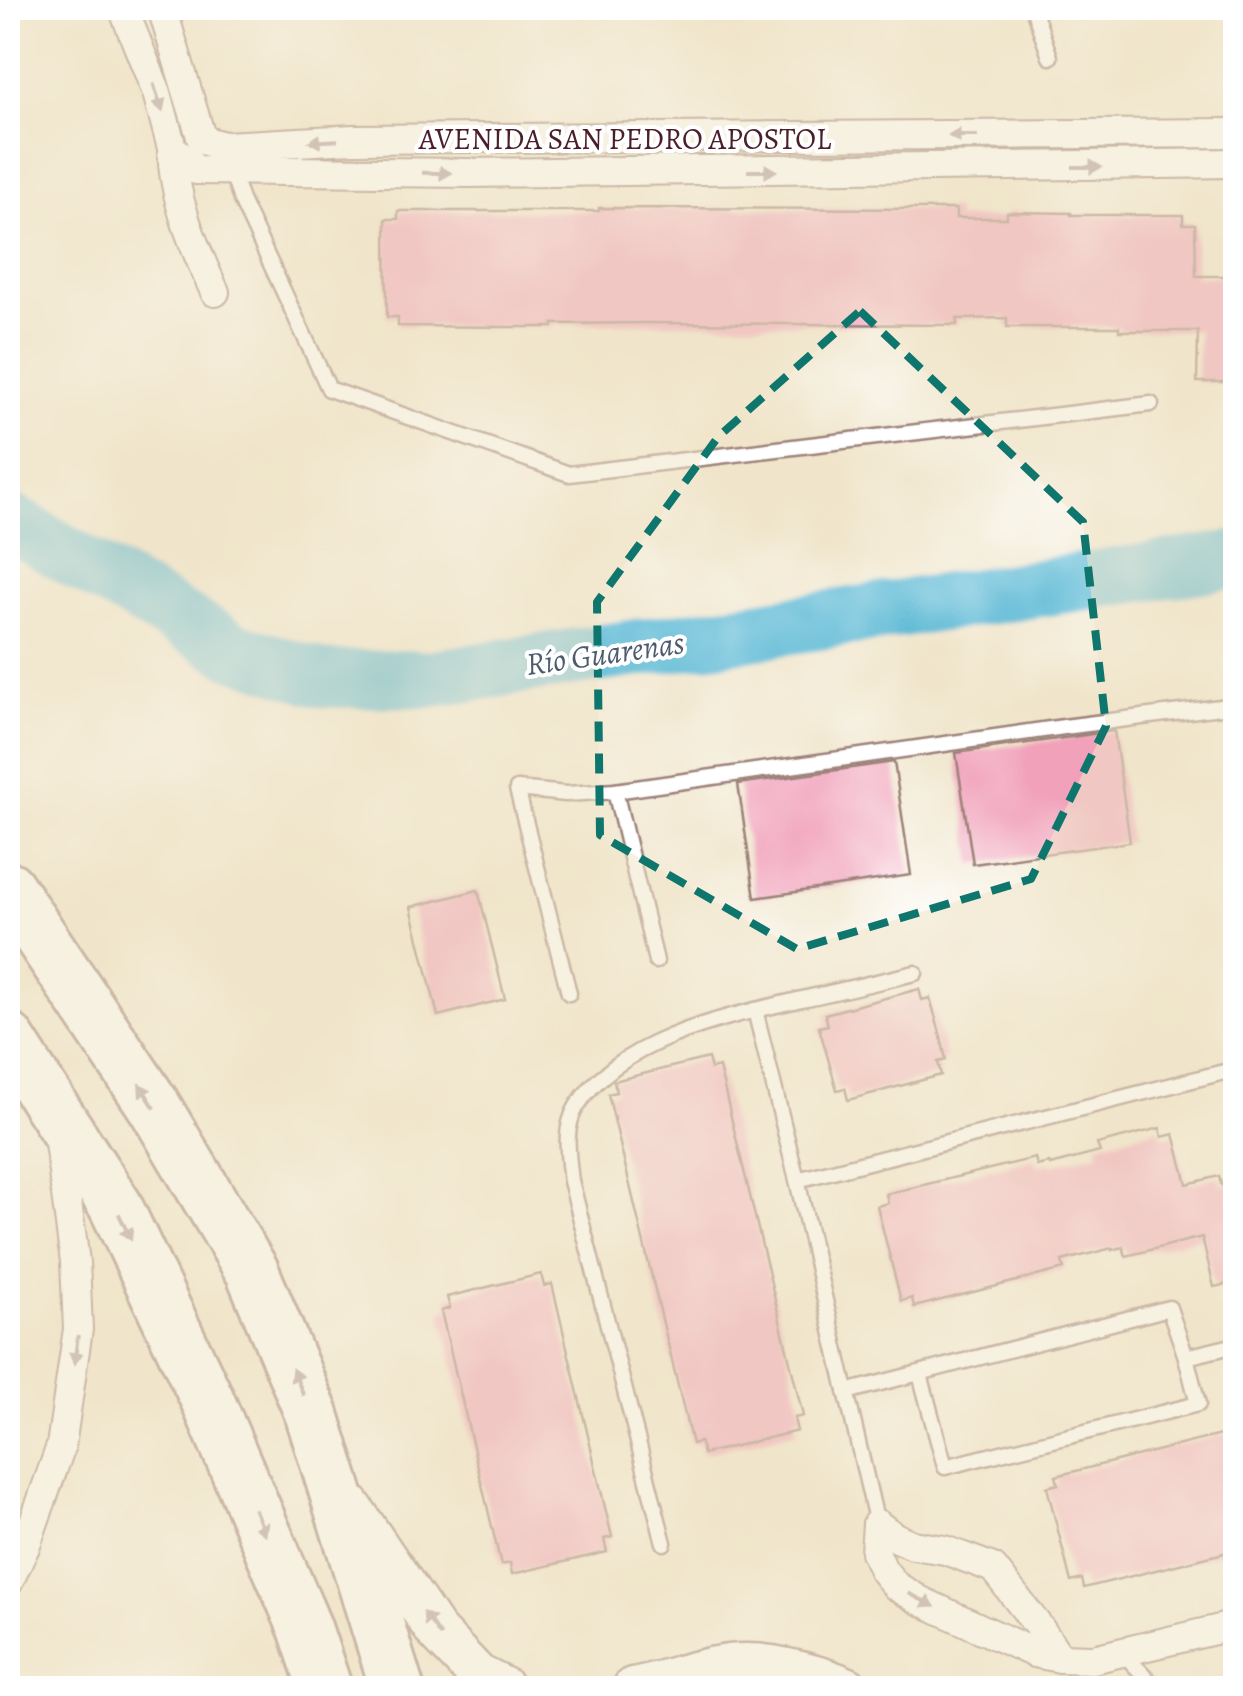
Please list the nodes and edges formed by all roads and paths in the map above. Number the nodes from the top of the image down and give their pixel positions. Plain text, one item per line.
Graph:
1 (122, 8) edge
2 (162, 8) edge
3 (1033, 8) edge
4 (1050, 57) dead end
5 (1236, 133) edge
6 (172, 148) junction
7 (228, 158) junction
8 (1236, 164) edge
9 (214, 292) dead end
10 (1151, 404) dead end
11 (1236, 704) edge
12 (615, 791) junction
13 (8, 888) edge
14 (656, 961) dead end
15 (915, 973) dead end
16 (569, 993) dead end
17 (755, 1010) junction
18 (8, 1039) edge
19 (1236, 1070) edge
20 (56, 1114) junction
21 (797, 1180) junction
22 (1236, 1345) edge
23 (1186, 1357) junction
24 (920, 1374) junction
25 (846, 1392) junction
26 (330, 1474) junction
27 (877, 1524) junction
28 (664, 1543) dead end
29 (8, 1583) edge
30 (1236, 1625) edge
31 (1122, 1653) junction
32 (1060, 1658) junction
33 (325, 1688) edge
34 (397, 1688) edge
35 (504, 1688) edge
36 (633, 1688) edge
37 (848, 1688) edge
38 (1156, 1688) edge

1 -> 6 street
2 - 7 street
3 - 4 lane
5 -> 7 street, AVENIDA SAN PEDRO APOSTOL
6 - 7 street, AVENIDA SAN PEDRO APOSTOL
6 - 9 street
7 -> 8 street, AVENIDA SAN PEDRO APOSTOL
7 - 10 lane
11 - 12 lane
12 - 14 lane
12 - 16 lane
26 -> 13 highway
15 - 17 lane
17 - 21 lane
17 - 28 lane
18 - 20 highway
19 - 21 lane
20 -> 29 street
20 -> 33 highway
21 - 25 lane
22 - 23 lane
23 - 24 lane
23 - 24 lane
24 - 25 lane
25 - 27 lane
26 - 34 highway
35 -> 26 main road
27 - 32 street
27 -> 32 street
30 - 31 street
31 - 32 street
31 - 38 lane
36 - 37 main road

